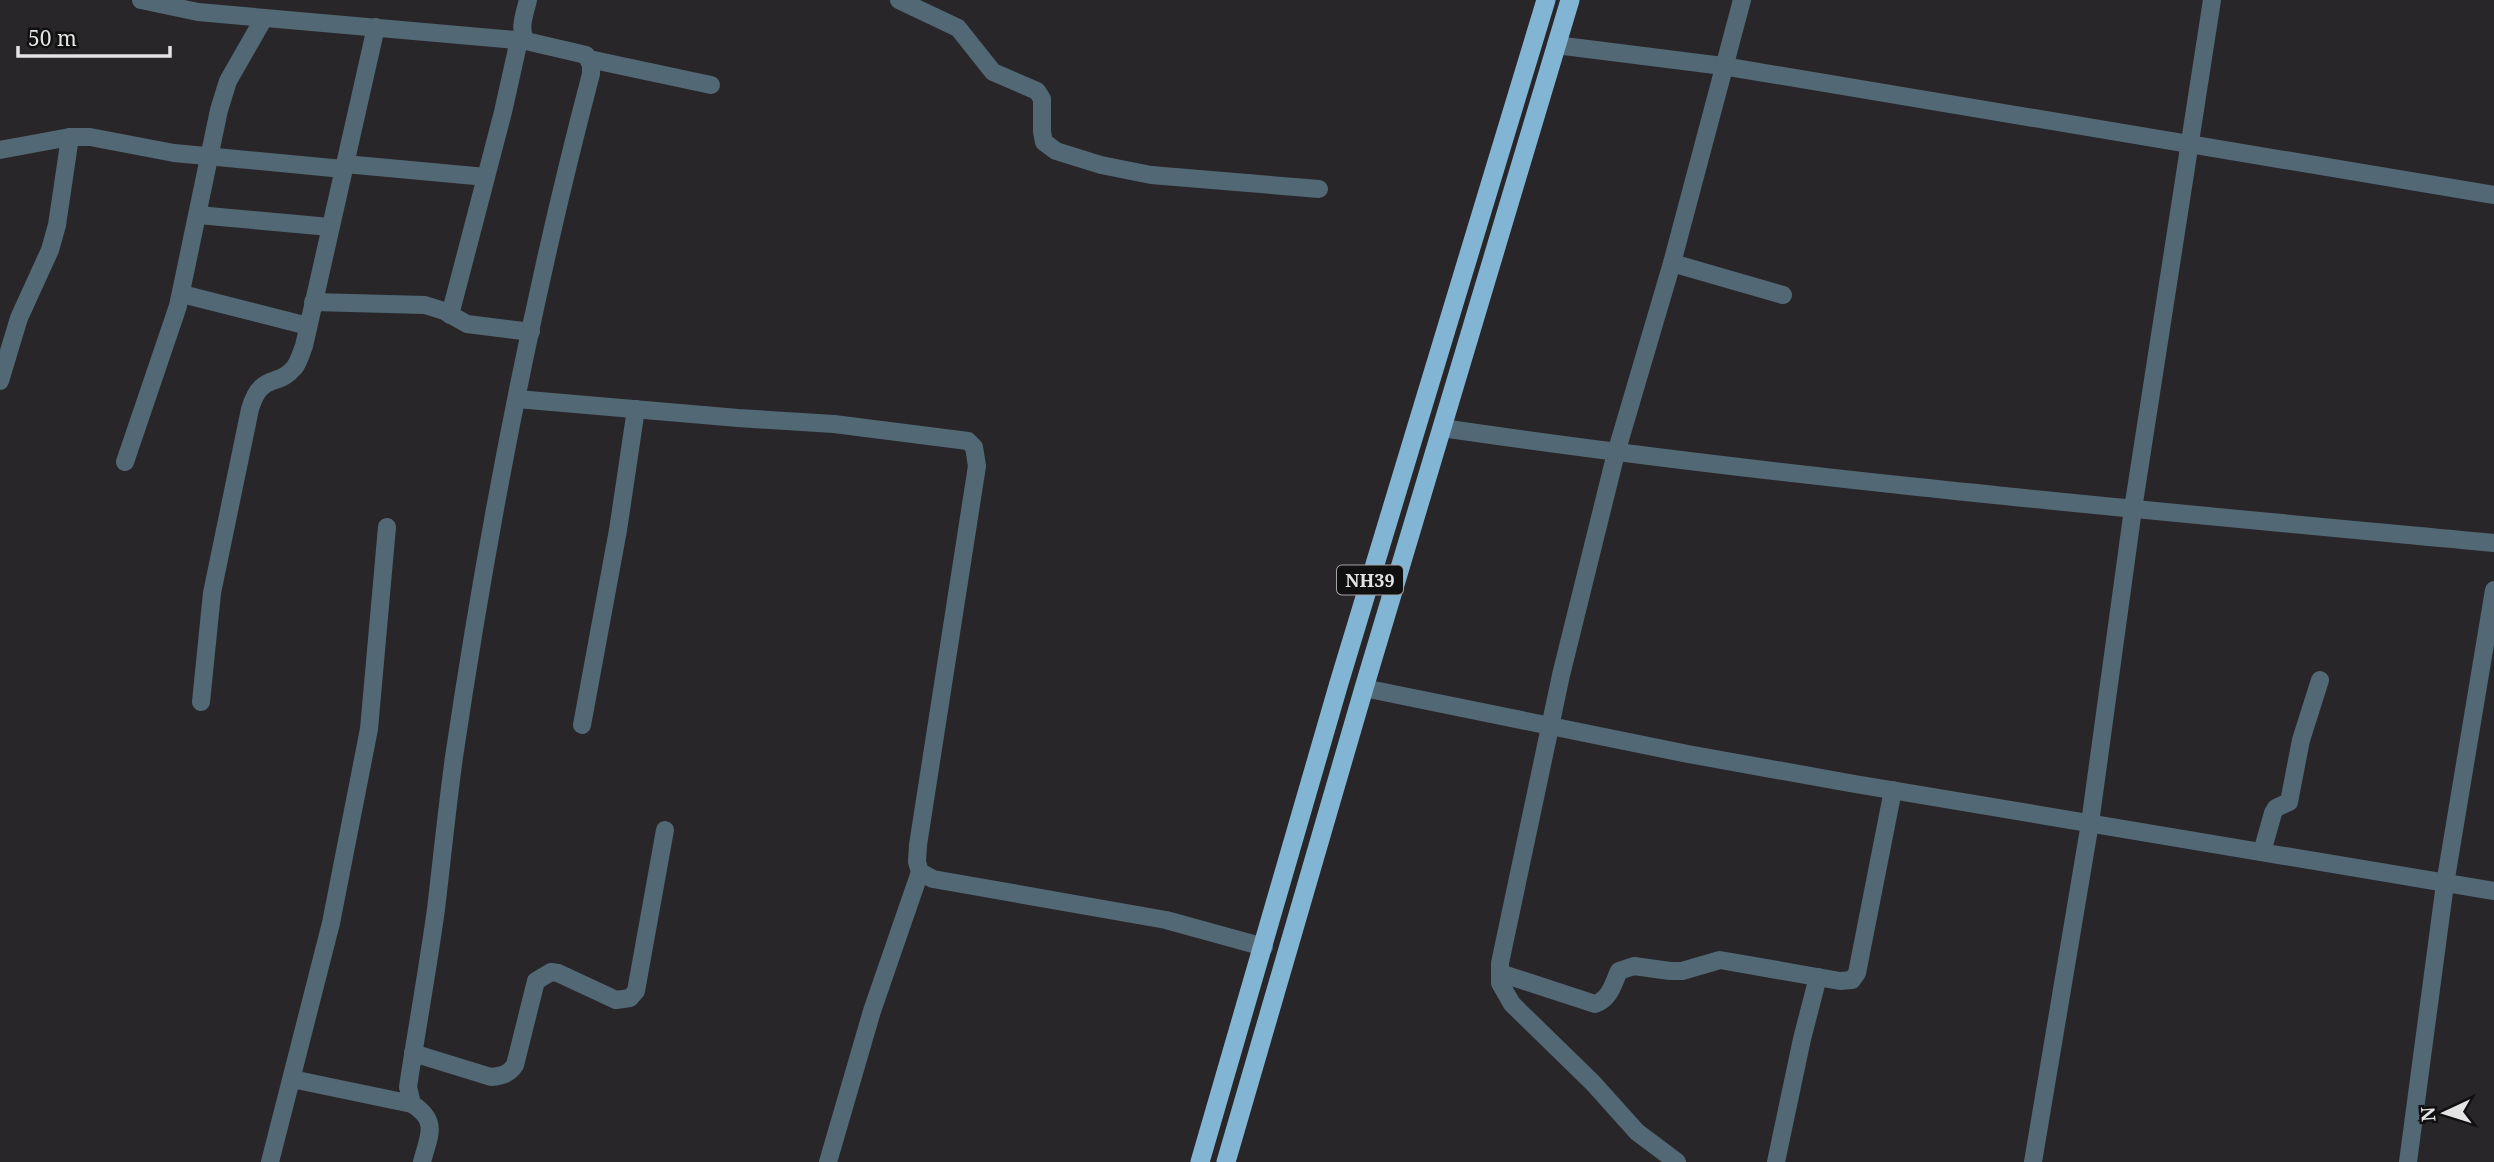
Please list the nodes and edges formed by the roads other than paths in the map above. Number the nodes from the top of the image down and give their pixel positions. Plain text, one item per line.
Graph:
1 (141, 0) edge
2 (528, 0) edge
3 (899, 0) edge
4 (1546, 0) edge
5 (1570, 0) edge
6 (1742, 0) edge
7 (2212, 0) edge
8 (264, 18) junction
9 (376, 27) junction
10 (523, 41) junction
11 (1556, 45) junction
12 (589, 59) junction
13 (1723, 66) junction
14 (711, 85) dead end
15 (70, 137) junction
16 (2190, 145) junction
17 (0, 150) edge
18 (210, 155) junction
19 (344, 167) junction
20 (486, 177) junction
21 (1319, 189) dead end
22 (2494, 195) edge
23 (198, 215) junction
24 (330, 227) junction
25 (1672, 262) junction
26 (182, 293) junction
27 (1783, 295) dead end
28 (313, 302) junction
29 (450, 315) junction
30 (308, 326) junction
31 (531, 332) junction
32 (0, 381) edge
33 (517, 399) junction
34 (636, 409) junction
35 (1442, 428) junction
36 (1616, 453) junction
37 (125, 462) dead end
38 (2133, 509) junction
39 (387, 527) dead end
40 (2494, 543) edge
41 (2494, 590) edge
42 (2320, 680) dead end
43 (1364, 688) junction
44 (201, 702) dead end
45 (582, 725) dead end
46 (1552, 725) junction
47 (1893, 790) junction
48 (2090, 823) junction
49 (666, 830) dead end
50 (2262, 852) junction
51 (920, 872) junction
52 (2445, 884) junction
53 (2494, 891) edge
54 (1264, 947) junction
55 (1500, 973) junction
56 (1818, 977) junction
57 (413, 1053) junction
58 (292, 1079) junction
59 (412, 1104) junction
60 (270, 1162) edge
61 (422, 1162) edge
62 (828, 1162) edge
63 (1200, 1162) edge
64 (1226, 1162) edge
65 (1677, 1162) edge
66 (1776, 1162) edge
67 (2033, 1162) edge
68 (2408, 1162) edge

1 - 8 street
2 - 10 street
3 - 21 street
4 - 54 highway, NH39
5 - 11 highway, NH39
6 - 13 street
7 - 16 street
8 - 9 street
8 - 18 street
9 - 10 street
9 - 19 street
10 - 12 street
10 - 20 street
11 - 13 street
11 - 35 highway, NH39
12 - 14 street
12 - 31 street
13 - 16 street
13 - 25 street
15 - 17 street
15 - 18 street
15 - 32 street
16 - 22 street
16 - 38 street
18 - 19 street
18 - 23 street
19 - 20 street
19 - 24 street
20 - 29 street
23 - 24 street
23 - 26 street
24 - 28 street
25 - 27 street
25 - 36 street
26 - 30 street
26 - 37 street
28 - 29 street
28 - 30 street
29 - 31 street
30 - 44 street
31 - 33 street
33 - 34 street
33 - 57 street
34 - 45 street
34 - 51 street
35 - 36 street
35 - 43 highway, NH39
36 - 38 street
36 - 46 street
38 - 40 street
38 - 48 street
39 - 58 street
41 - 52 street
42 - 50 street
43 - 46 street
43 - 64 highway, NH39
46 - 47 street
46 - 55 street
47 - 48 street
47 - 56 street
48 - 50 street
48 - 67 street
49 - 57 street
50 - 52 street
51 - 54 street
51 - 62 street
52 - 53 street
52 - 68 street
54 - 63 highway, NH39
55 - 56 street
55 - 65 street
56 - 66 street
57 - 59 street
58 - 59 street
58 - 60 street
59 - 61 street

